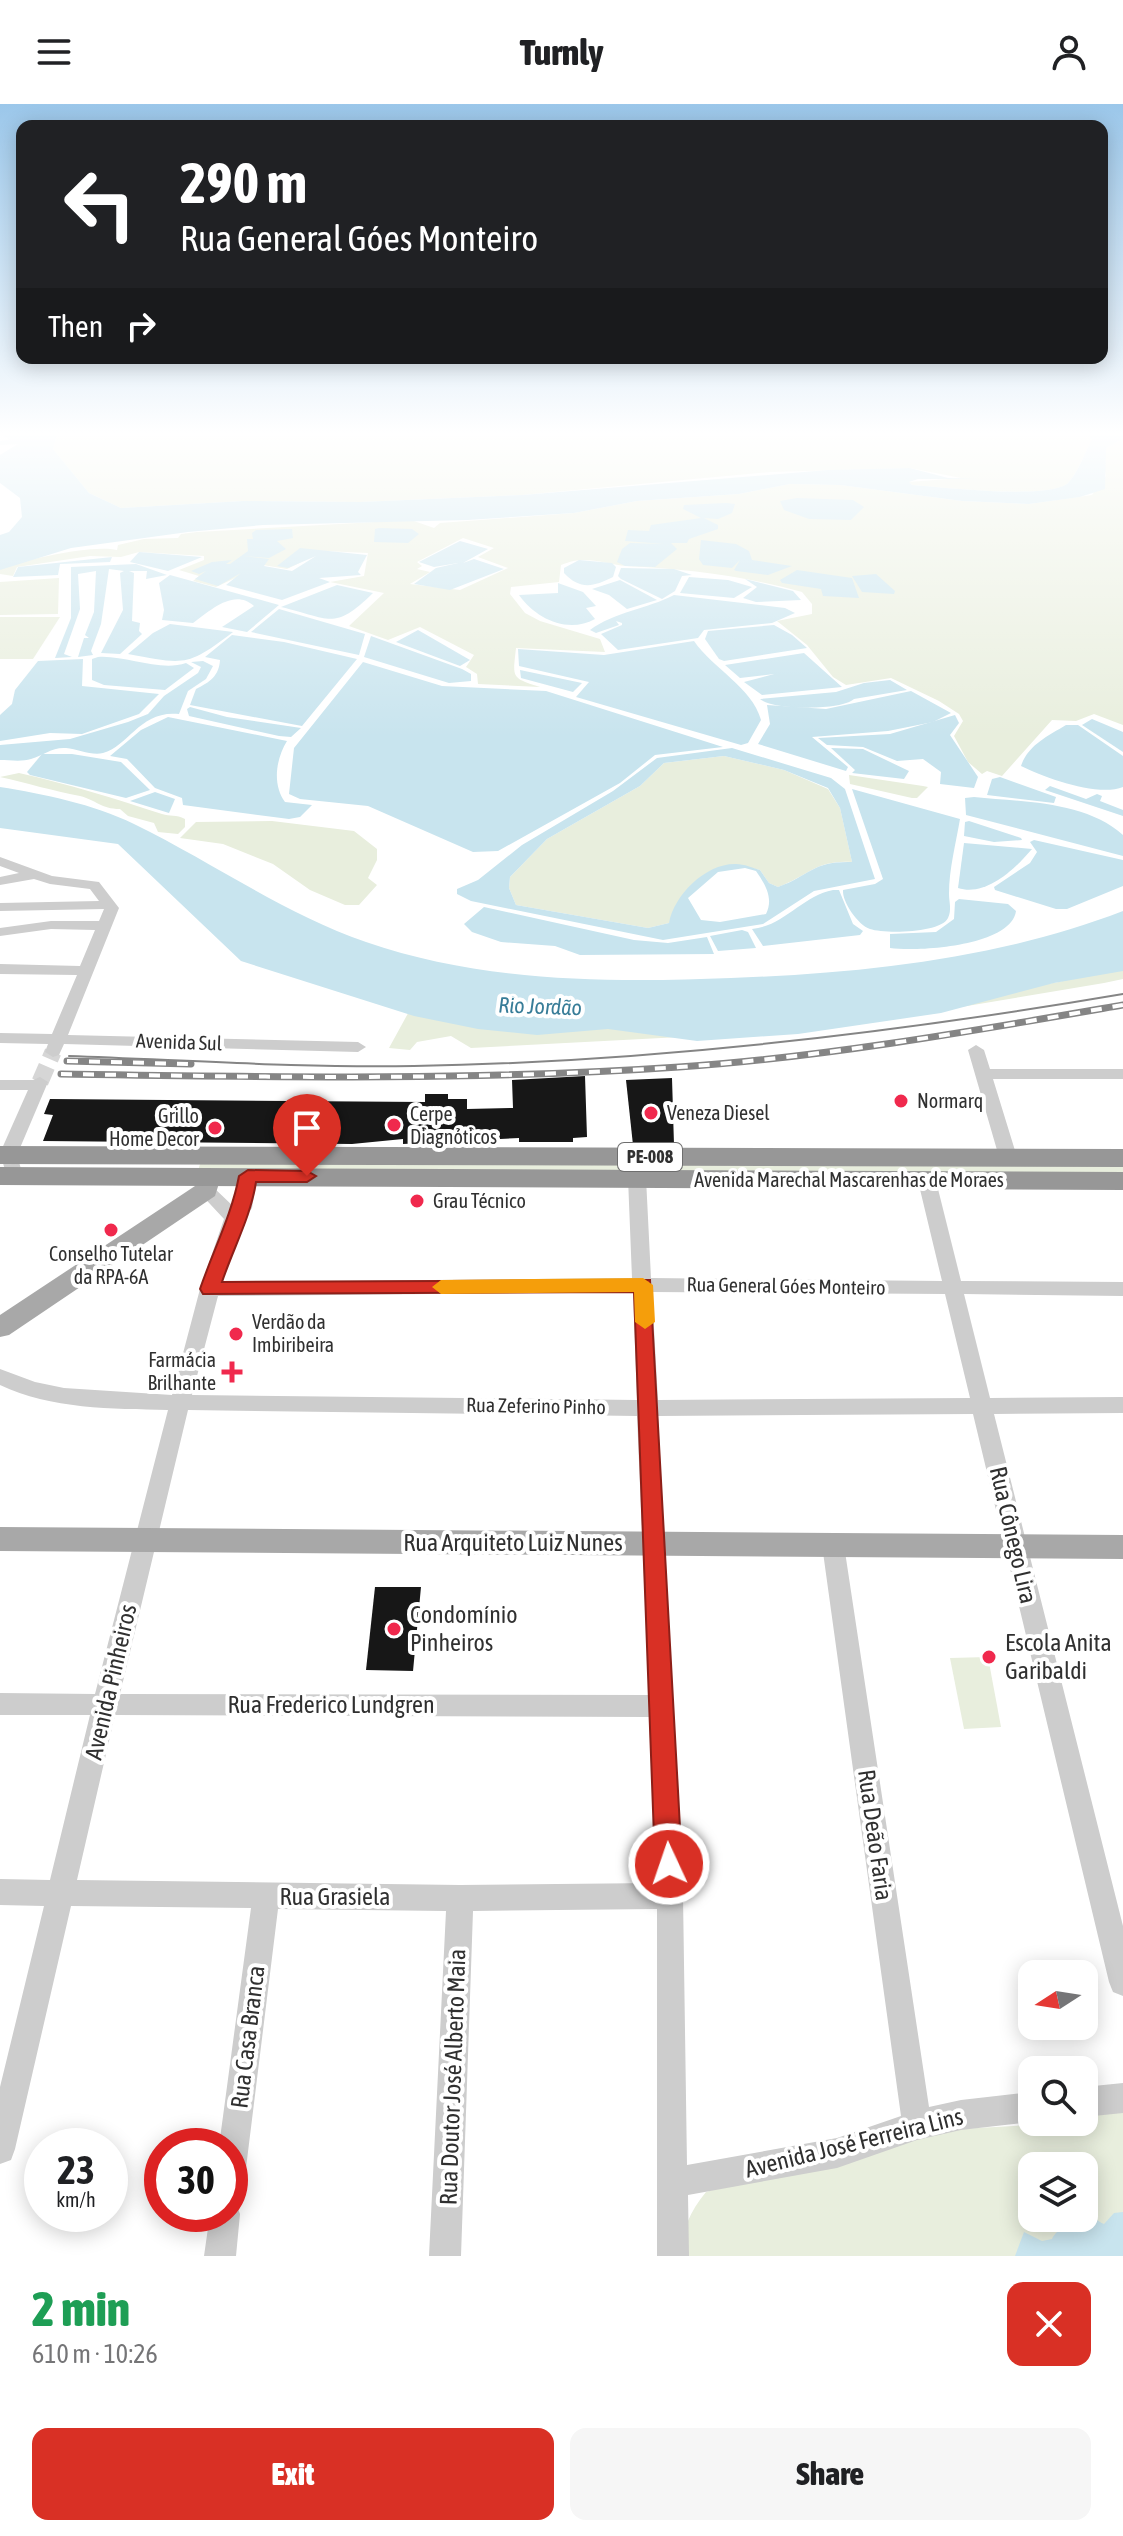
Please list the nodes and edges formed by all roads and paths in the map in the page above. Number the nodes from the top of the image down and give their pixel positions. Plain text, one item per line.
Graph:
1 (0, 861) edge
2 (17, 876) edge
3 (110, 905) junction
4 (0, 907) edge
5 (105, 926) junction
6 (0, 932) edge
7 (0, 969) edge
8 (86, 971) junction
9 (0, 1038) edge
10 (56, 1045) junction
11 (358, 1047) dead end
12 (976, 1050) dead end
13 (984, 1074) junction
14 (1123, 1074) edge
15 (0, 1085) edge
16 (177, 1155) junction
17 (1008, 1157) junction
18 (1123, 1158) edge
19 (6, 1166) edge
20 (248, 1176) junction
21 (637, 1178) junction
22 (927, 1181) junction
23 (1123, 1181) edge
24 (207, 1184) junction
25 (234, 1218) junction
26 (643, 1285) junction
27 (955, 1288) junction
28 (210, 1289) junction
29 (1123, 1289) edge
30 (0, 1328) edge
31 (0, 1376) edge
32 (183, 1401) junction
33 (982, 1404) junction
34 (1123, 1405) edge
35 (648, 1408) junction
36 (0, 1539) edge
37 (144, 1539) junction
38 (655, 1544) junction
39 (833, 1545) junction
40 (1016, 1547) junction
41 (1123, 1547) edge
42 (0, 1704) edge
43 (107, 1705) junction
44 (661, 1706) junction
45 (0, 1892) edge
46 (63, 1892) junction
47 (670, 1896) junction
48 (266, 1897) junction
49 (460, 1898) junction
50 (1123, 1982) edge
51 (1123, 2098) edge
52 (1098, 2101) edge
53 (1018, 2109) edge
54 (5, 2112) edge
55 (917, 2125) junction
56 (236, 2128) edge
57 (0, 2149) edge
58 (675, 2182) junction
59 (223, 2232) edge
60 (220, 2256) edge
61 (445, 2256) edge
62 (673, 2256) edge

1 - 2 street
2 - 3 street
3 - 4 street
3 - 5 street
5 - 6 street
5 - 8 street
7 - 8 street
8 - 10 street
9 - 10 street, Avenida Sul
10 - 11 street, Avenida Sul
12 - 13 street
13 - 14 street
13 - 17 street
15 - 19 street
16 - 17 highway, Avenida Marechal Mascarenhas de Moraes / PE-008
16 - 19 highway, Avenida Marechal Mascarenhas de Moraes / PE-008
16 - 24 highway
17 - 18 highway, Avenida Marechal Mascarenhas de Moraes / PE-008
19 - 24 highway, Avenida Marechal Mascarenhas de Moraes / PE-008
20 - 21 highway, Avenida Marechal Mascarenhas de Moraes / PE-008
20 - 24 highway, Avenida Marechal Mascarenhas de Moraes / PE-008
20 - 25 street, Avenida Pinheiros
21 - 22 highway, Avenida Marechal Mascarenhas de Moraes / PE-008
21 - 26 street
22 - 23 highway, Avenida Marechal Mascarenhas de Moraes / PE-008
22 - 27 street, Rua Cônego Lira
24 - 25 street
24 - 30 main road
25 - 28 street, Avenida Pinheiros
26 - 27 street, Rua General Góes Monteiro
26 - 28 street, Rua General Góes Monteiro
26 - 35 street
27 - 29 street, Rua General Góes Monteiro
27 - 33 street, Rua Cônego Lira
28 - 32 street, Avenida Pinheiros
31 - 32 street, Rua Zeferino Pinho
32 - 35 street, Rua Zeferino Pinho
32 - 37 street, Avenida Pinheiros
33 - 34 street, Rua Zeferino Pinho
33 - 35 street, Rua Zeferino Pinho
33 - 40 street, Rua Cônego Lira
35 - 38 street
36 - 37 main road, Rua Arquiteto Luiz Nunes
37 - 38 main road, Rua Arquiteto Luiz Nunes
37 - 43 street, Avenida Pinheiros
38 - 39 main road, Rua Arquiteto Luiz Nunes
38 - 44 street
39 - 40 main road, Rua Arquiteto Luiz Nunes
39 - 55 street, Rua Deão Faria
40 - 41 main road, Rua Arquiteto Luiz Nunes
40 - 50 street, Rua Cônego Lira
42 - 43 street, Rua Frederico Lundgren
43 - 44 street, Rua Frederico Lundgren
43 - 46 street, Avenida Pinheiros
44 - 47 street
45 - 46 street, Rua Grasiela
46 - 48 street, Rua Grasiela
46 - 54 street, Avenida Pinheiros
47 - 49 street, Rua Grasiela
47 - 58 street
48 - 49 street, Rua Grasiela
48 - 56 street, Rua Casa Branca
49 - 61 street, Rua Doutor José Alberto Maia
51 - 52 street
53 - 55 street, Avenida José Ferreira Lins
54 - 57 street, Avenida Pinheiros
55 - 58 street, Avenida José Ferreira Lins
58 - 62 street
59 - 60 street

